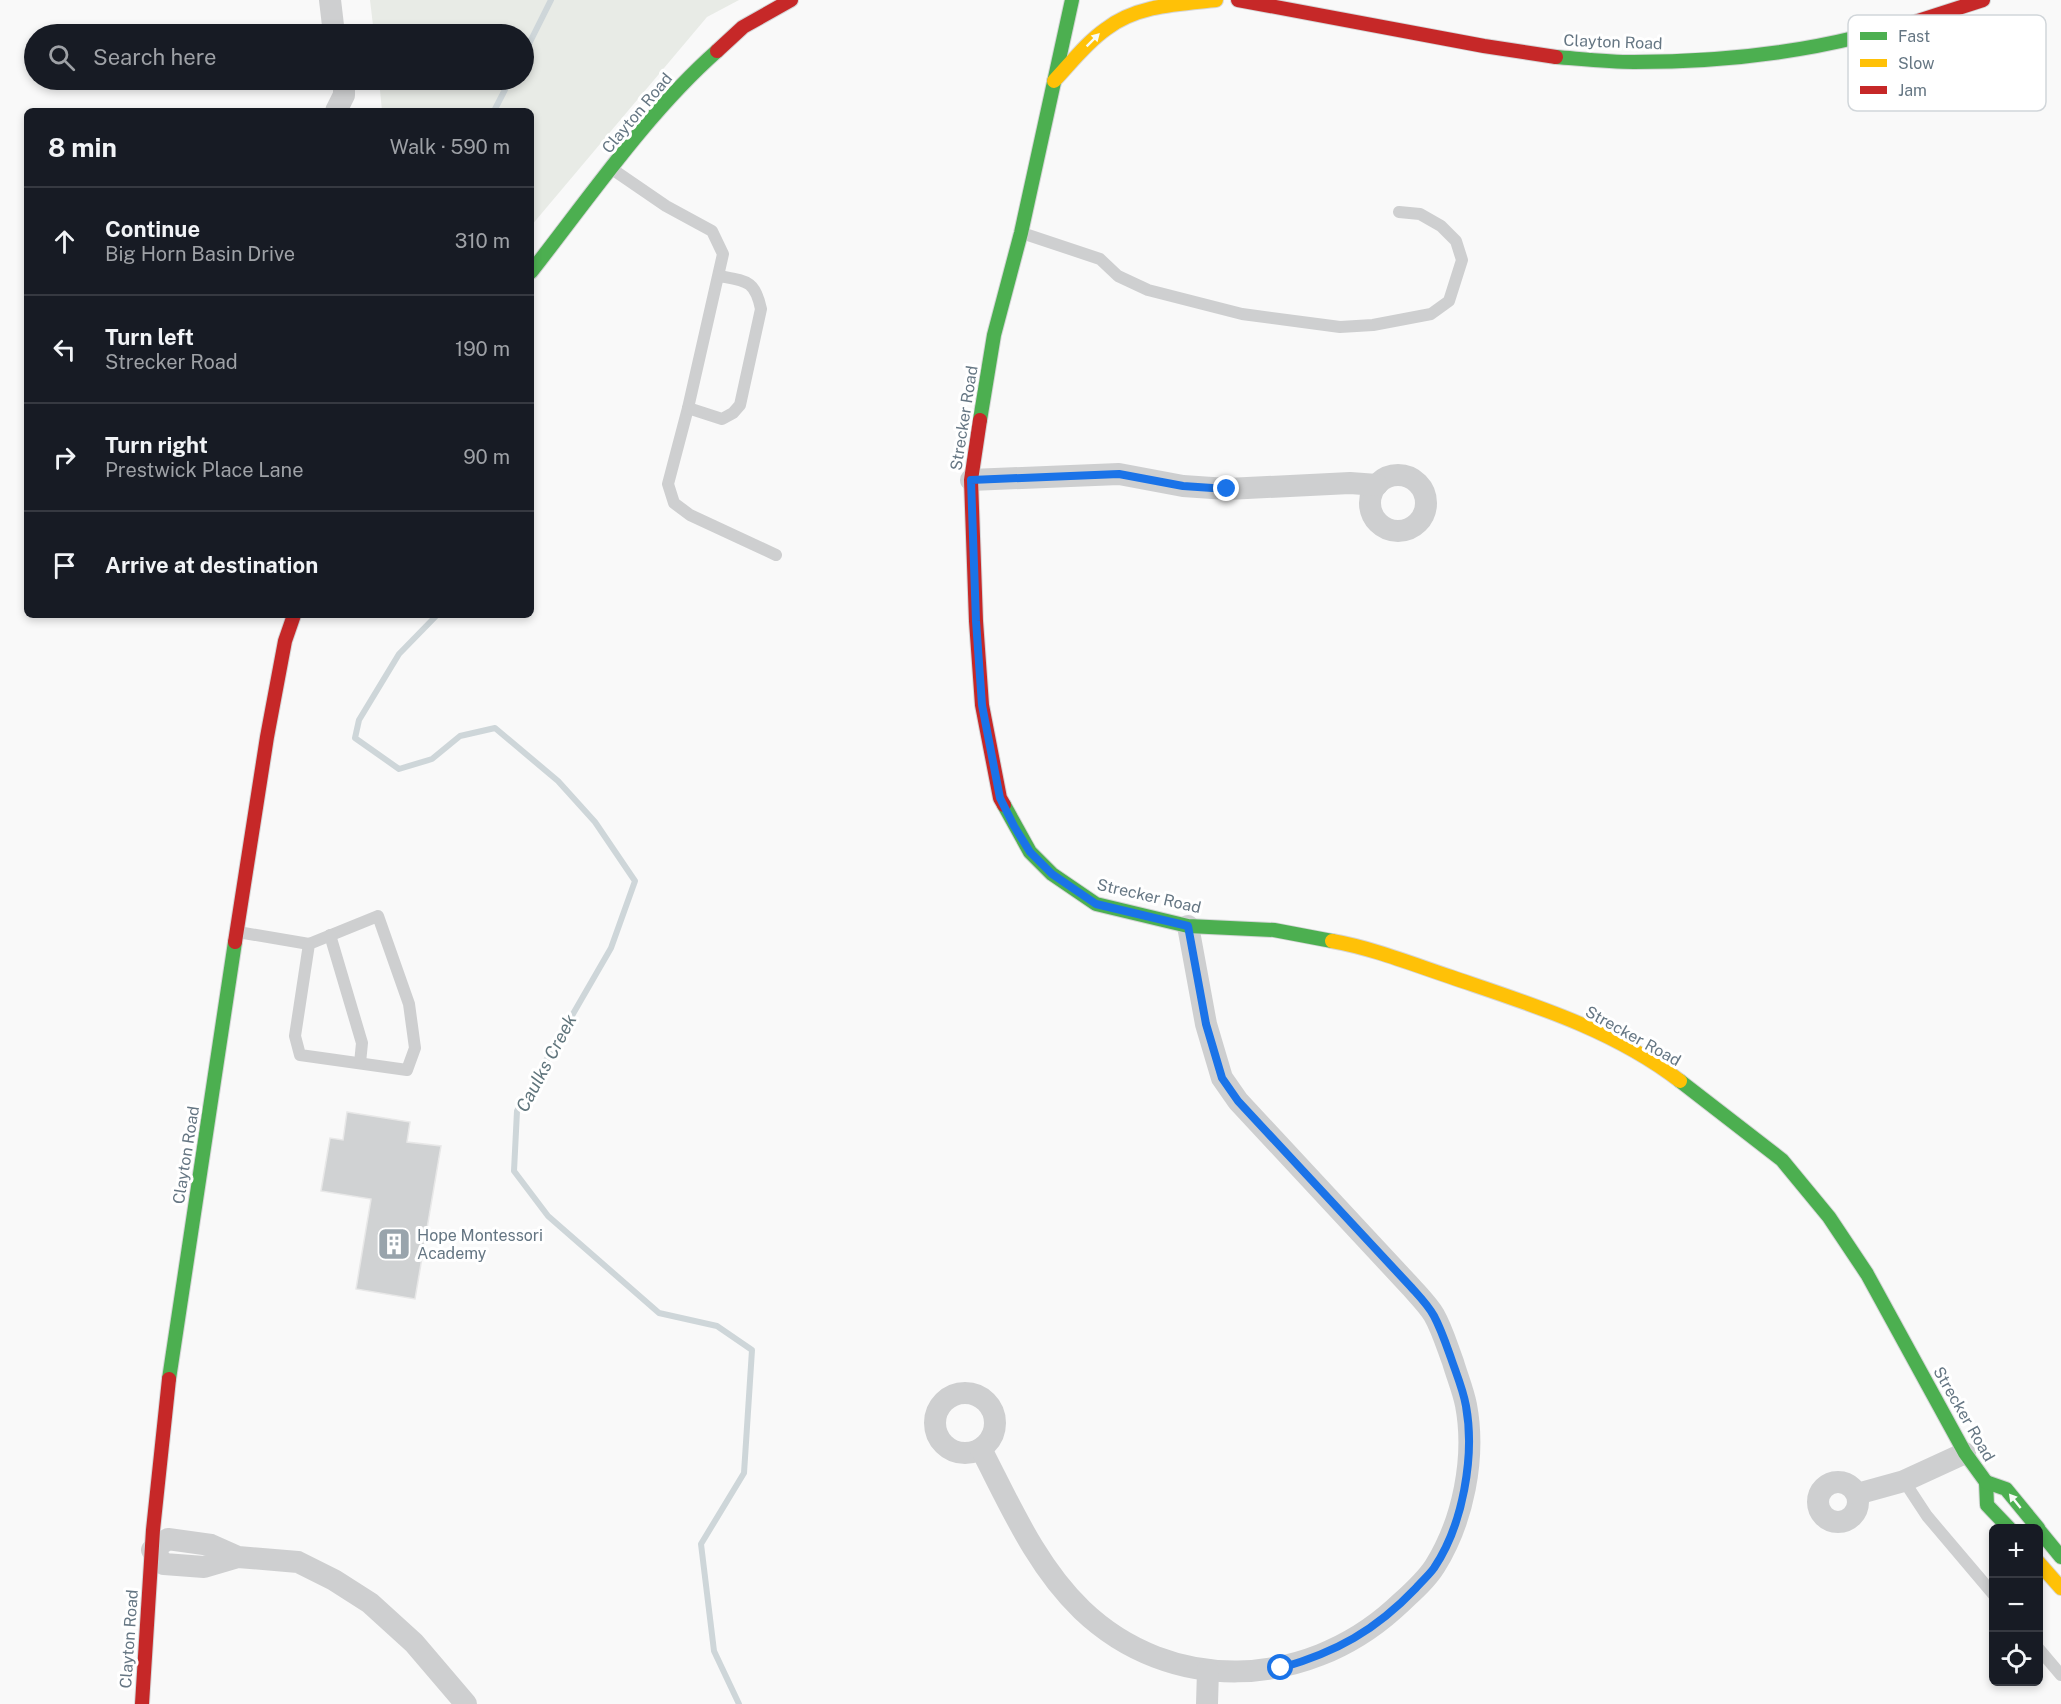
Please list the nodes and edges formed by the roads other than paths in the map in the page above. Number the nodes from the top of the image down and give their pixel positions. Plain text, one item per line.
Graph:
1 (330, 0) edge
2 (791, 0) edge
3 (1072, 0) edge
4 (1216, 0) edge
5 (1238, 0) edge
6 (1983, 0) edge
7 (1936, 15) edge
8 (333, 24) edge
9 (1848, 40) edge
10 (1053, 83) junction
11 (330, 90) edge
12 (344, 90) edge
13 (336, 108) edge
14 (338, 108) edge
15 (611, 169) junction
16 (1399, 212) dead end
17 (1021, 233) junction
18 (534, 268) edge
19 (719, 276) junction
20 (688, 408) junction
21 (971, 480) junction
22 (1377, 485) dead end
23 (777, 555) dead end
24 (293, 618) edge
25 (1188, 926) junction
26 (237, 931) junction
27 (330, 935) junction
28 (309, 944) junction
29 (360, 1063) junction
30 (981, 1449) dead end
31 (1965, 1453) junction
32 (1904, 1481) junction
33 (1986, 1482) junction
34 (1857, 1494) dead end
35 (2005, 1524) edge
36 (2034, 1524) edge
37 (2043, 1535) edge
38 (152, 1550) junction
39 (2061, 1557) edge
40 (2043, 1568) edge
41 (2061, 1588) edge
42 (1989, 1589) edge
43 (2043, 1654) edge
44 (1208, 1670) junction
45 (2061, 1674) edge
46 (142, 1704) edge
47 (466, 1704) edge
48 (1207, 1704) edge

1 - 8 street
2 - 15 main road, Clayton Road
3 - 10 main road, Strecker Road
10 -> 4 main road
5 - 9 main road, Clayton Road
6 - 7 main road, Clayton Road
10 - 17 main road, Strecker Road
11 - 13 street
12 - 14 street
15 - 18 main road, Clayton Road
15 - 19 lane
16 - 17 lane
17 - 21 main road, Strecker Road
19 - 20 lane
19 - 20 lane
20 - 23 lane
21 - 22 street
21 - 25 main road, Strecker Road
24 - 26 main road, Clayton Road
25 - 31 main road, Strecker Road
25 - 44 street
26 - 28 lane
26 - 38 main road, Clayton Road
27 - 28 lane
27 - 29 lane
27 - 29 lane
28 - 29 lane
30 - 44 street
31 - 32 street
31 - 33 main road, Strecker Road
32 - 34 street
32 - 42 lane
33 - 35 main road, Strecker Road
36 -> 33 main road, Strecker Road
37 - 39 main road, Strecker Road
38 - 46 main road, Clayton Road
38 - 47 street
40 - 41 main road
43 - 45 lane
44 - 48 street

